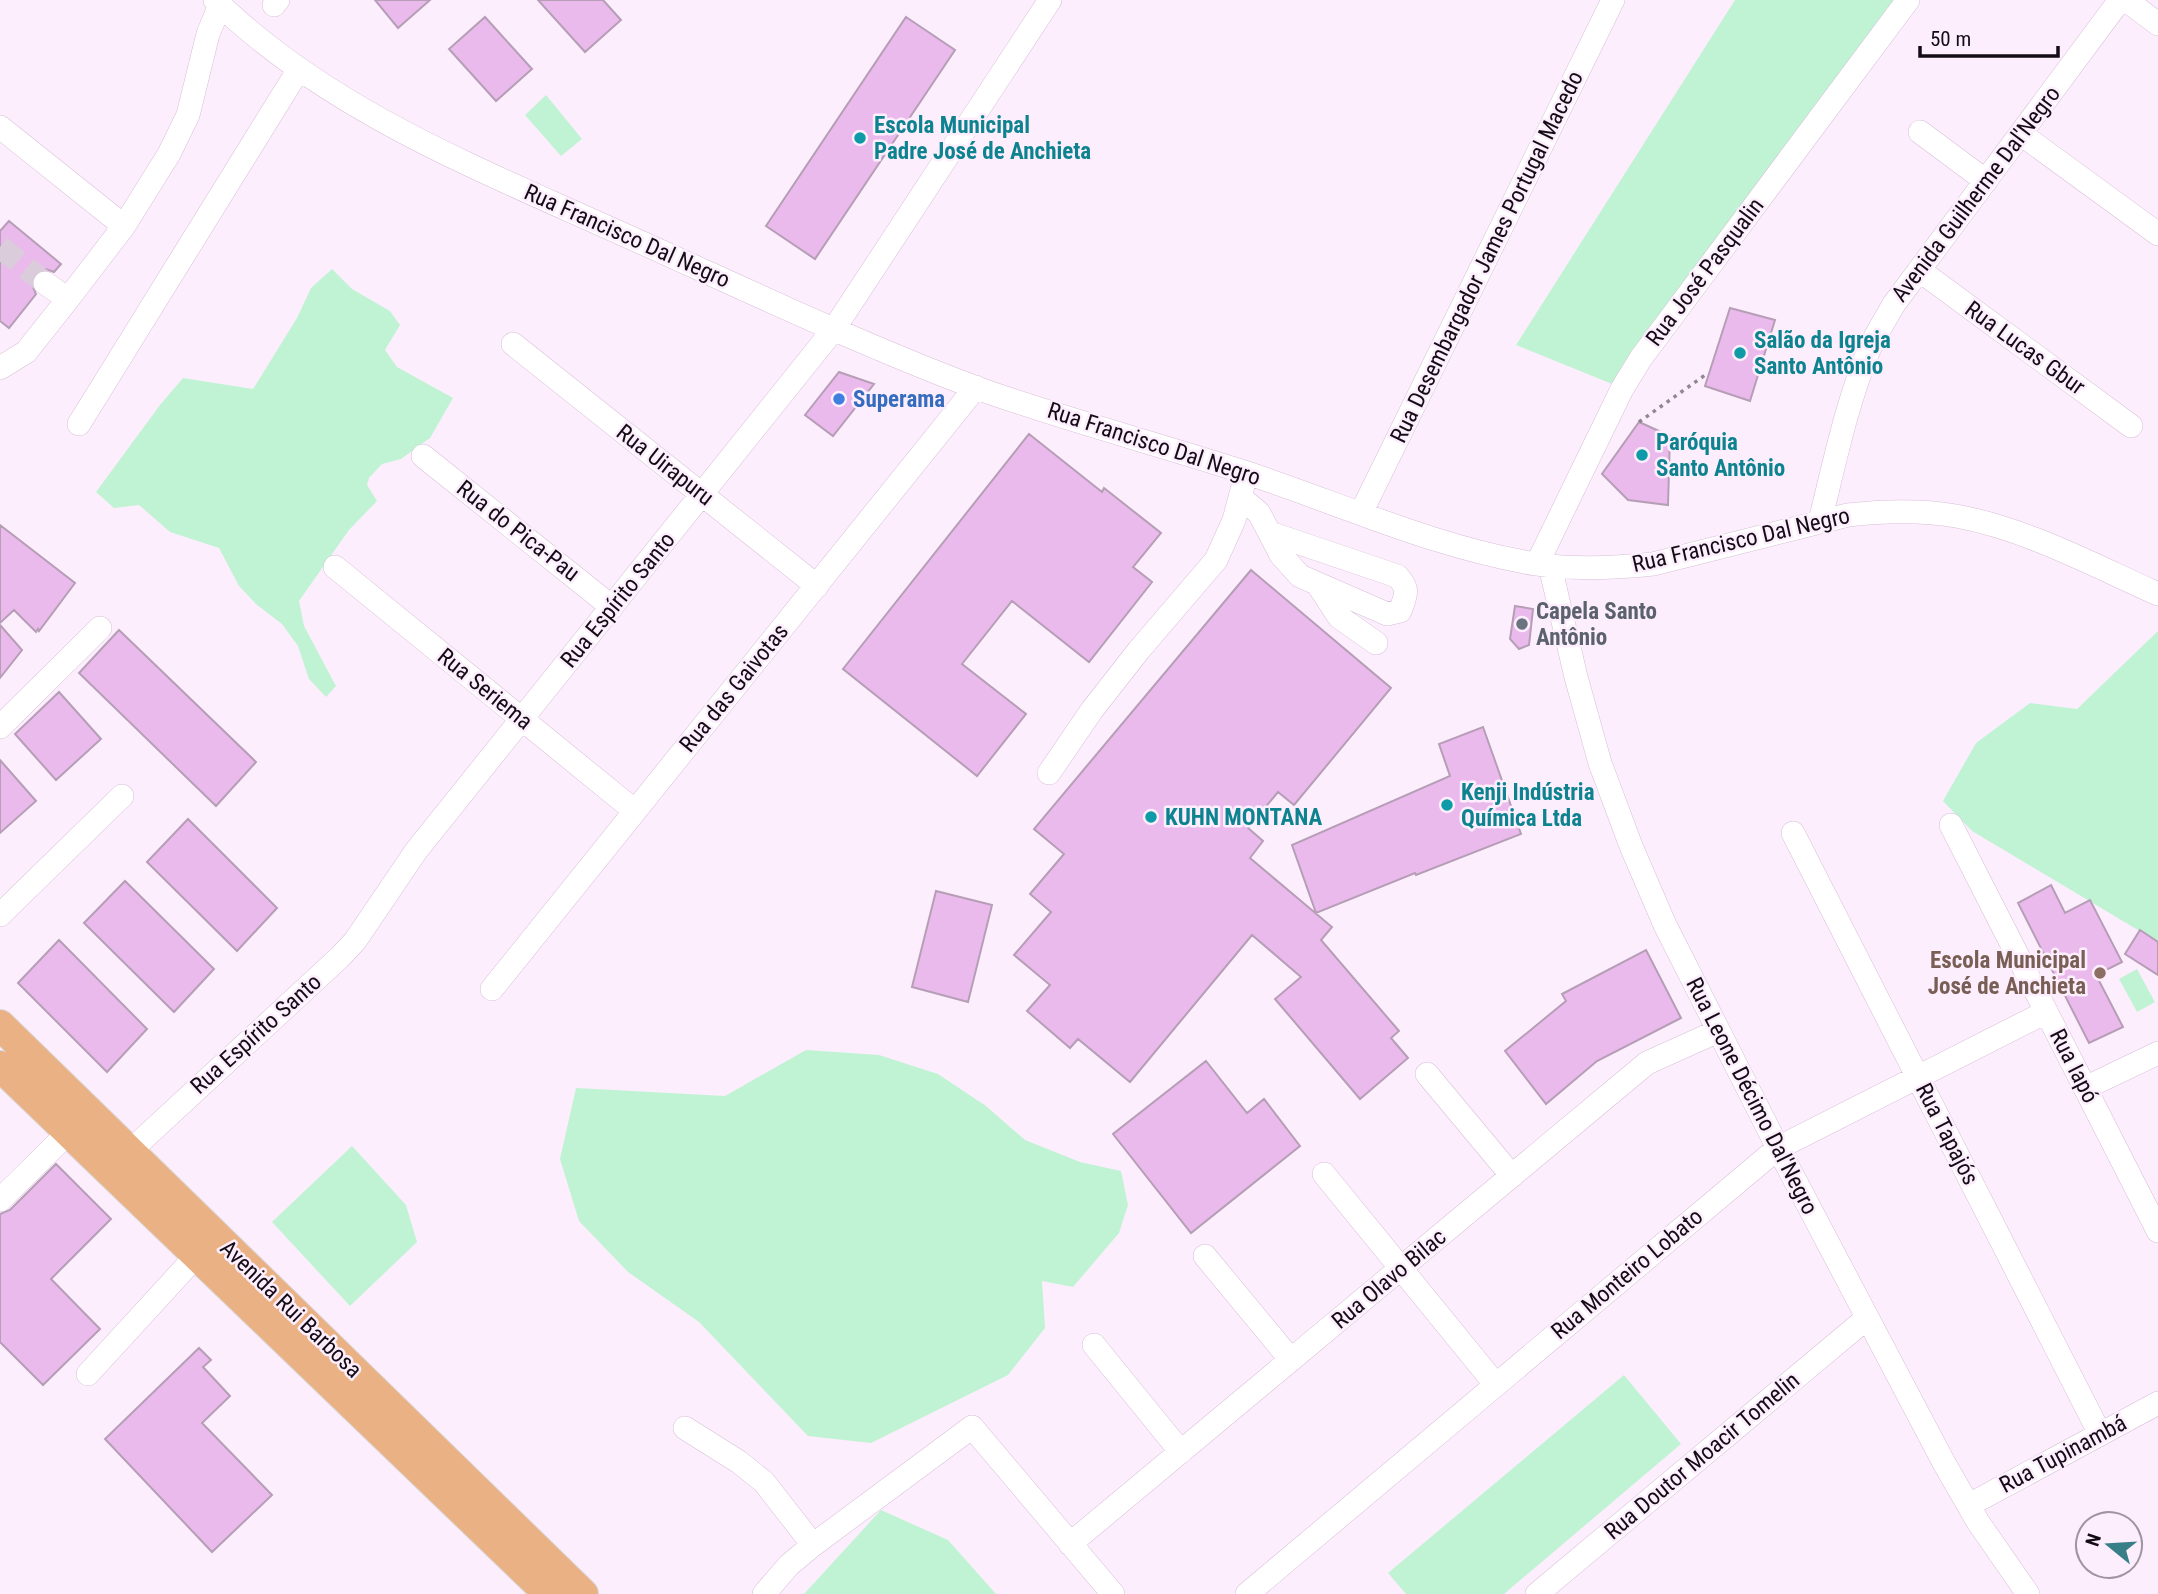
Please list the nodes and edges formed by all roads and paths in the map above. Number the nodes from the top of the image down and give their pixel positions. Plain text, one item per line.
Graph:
1 (1050, 0) edge
2 (1614, 0) edge
3 (1908, 0) edge
4 (2123, 0) edge
5 (217, 2) edge
6 (2158, 24) edge
7 (299, 69) junction
8 (0, 127) edge
9 (1920, 132) dead end
10 (2021, 134) junction
11 (1986, 181) junction
12 (124, 226) junction
13 (2158, 234) edge
14 (1919, 270) junction
15 (45, 283) tunnel mouth
16 (68, 299) junction
17 (834, 329) junction
18 (513, 344) dead end
19 (0, 368) edge
20 (1708, 373) dead end
21 (976, 387) junction
22 (1639, 422) dead end
23 (79, 424) dead end
24 (2131, 426) dead end
25 (423, 456) dead end
26 (1247, 473) junction
27 (702, 495) junction
28 (1240, 497) junction
29 (1361, 513) junction
30 (1820, 521) junction
31 (1270, 533) junction
32 (1543, 565) junction
33 (335, 567) dead end
34 (1318, 585) junction
35 (817, 586) junction
36 (2158, 594) edge
37 (612, 607) junction
38 (100, 628) dead end
39 (1376, 643) dead end
40 (522, 719) junction
41 (0, 727) edge
42 (1049, 773) dead end
43 (122, 796) dead end
44 (635, 811) junction
45 (1951, 825) dead end
46 (1793, 833) dead end
47 (0, 915) edge
48 (492, 989) dead end
49 (2046, 1012) junction
50 (0, 1025) edge
51 (1718, 1031) junction
52 (2158, 1053) edge
53 (0, 1066) edge
54 (1427, 1074) dead end
55 (1918, 1077) junction
56 (2085, 1088) junction
57 (69, 1132) junction
58 (1778, 1148) junction
59 (129, 1152) junction
60 (1324, 1174) dead end
61 (1512, 1176) junction
62 (0, 1200) edge
63 (2158, 1231) edge
64 (197, 1255) junction
65 (1205, 1256) dead end
66 (1401, 1268) junction
67 (1867, 1318) junction
68 (1094, 1345) dead end
69 (1291, 1360) junction
70 (88, 1374) dead end
71 (1496, 1385) junction
72 (2158, 1403) edge
73 (685, 1428) dead end
74 (2100, 1434) junction
75 (1181, 1452) junction
76 (1969, 1506) junction
77 (1070, 1544) junction
78 (813, 1545) junction
79 (549, 1594) edge
80 (583, 1594) edge
81 (764, 1594) edge
82 (1113, 1594) edge
83 (1247, 1594) edge
84 (1537, 1594) edge
85 (2028, 1594) edge

1 - 17 street, Rua Espírito Santo
2 - 29 street, Rua Desembargador James Portugal Macedo
3 - 32 street, Rua José Pasqualin
4 - 6 street
4 - 10 street, Avenida Guilherme Dal'Negro
5 - 7 street, Rua Francisco Dal Negro
5 - 12 street
7 - 17 street, Rua Francisco Dal Negro
7 - 23 street
8 - 12 street
9 - 11 street
10 - 11 street, Avenida Guilherme Dal'Negro
10 - 13 street
11 - 14 street, Avenida Guilherme Dal'Negro
12 - 16 street
14 - 24 street, Rua Lucas Gbur
14 - 30 street, Avenida Guilherme Dal'Negro
15 - 16 street
16 - 19 street
17 - 21 street, Rua Francisco Dal Negro
17 - 27 street, Rua Espírito Santo
18 - 27 street, Rua Uirapuru
20 - 22 path
21 - 26 street, Rua Francisco Dal Negro
21 - 35 street, Rua das Gaivotas
25 - 37 street, Rua do Pica-Pau
26 - 28 street
26 - 29 street, Rua Francisco Dal Negro
27 - 35 street, Rua Uirapuru
27 - 37 street, Rua Espírito Santo
28 - 31 street
28 - 42 street
29 - 32 street, Rua Francisco Dal Negro
30 - 32 street, Rua Francisco Dal Negro
30 - 36 street, Rua Francisco Dal Negro
31 - 34 street
31 - 34 street
32 - 51 street, Rua Leone Décimo Dal'Negro
33 - 40 street, Rua Seriema
34 - 39 street
35 - 44 street, Rua das Gaivotas
37 - 40 street, Rua Espírito Santo
38 - 41 street
40 - 44 street, Rua Seriema
40 - 59 street, Rua Espírito Santo
43 - 47 street
44 - 48 street, Rua das Gaivotas
45 - 49 street, Rua Iapó
46 - 55 street, Rua Tapajós
49 - 55 street, Rua Monteiro Lobato
49 - 56 street, Rua Iapó
50 - 59 main road, Avenida Rui Barbosa
51 - 58 street, Rua Leone Décimo Dal'Negro
51 - 61 street, Rua Olavo Bilac
52 - 56 street
53 - 57 main road, Avenida Rui Barbosa
54 - 61 street
55 - 58 street, Rua Monteiro Lobato
55 - 74 street, Rua Tapajós
56 - 63 street, Rua Iapó
57 - 62 street
57 - 64 main road, Avenida Rui Barbosa
58 - 67 street, Rua Leone Décimo Dal'Negro
58 - 71 street, Rua Monteiro Lobato
59 - 80 main road, Avenida Rui Barbosa
60 - 66 street
61 - 66 street, Rua Olavo Bilac
64 - 70 street
64 - 79 main road, Avenida Rui Barbosa
65 - 69 street
66 - 69 street, Rua Olavo Bilac
66 - 71 street
67 - 76 street, Rua Leone Décimo Dal'Negro
67 - 84 street, Rua Doutor Moacir Tomelin
68 - 75 street
69 - 75 street, Rua Olavo Bilac
71 - 83 street, Rua Monteiro Lobato
72 - 74 street, Rua Tupinambá
73 - 78 street
74 - 76 street, Rua Tupinambá
75 - 77 street, Rua Olavo Bilac
76 - 85 street, Rua Leone Décimo Dal'Negro
77 - 78 street
77 - 82 street
78 - 81 street

